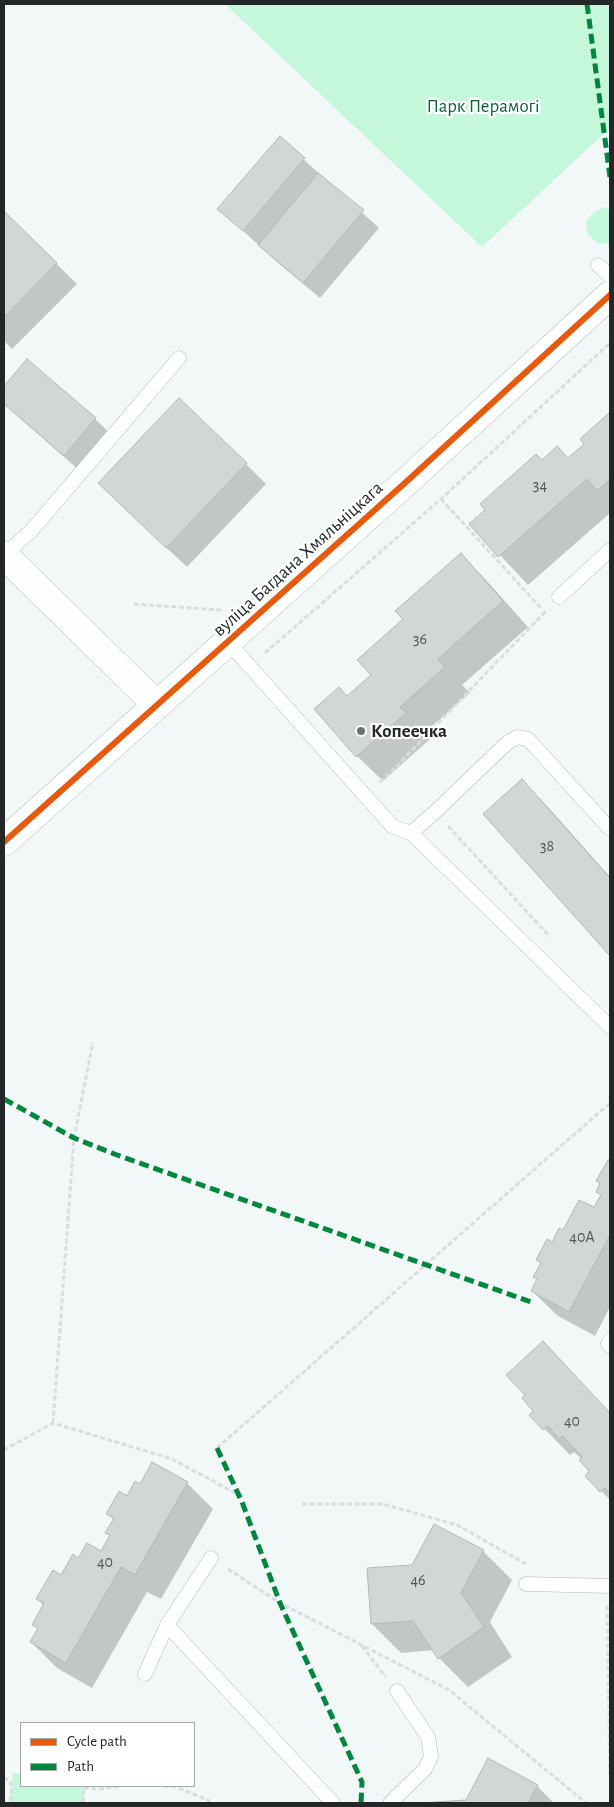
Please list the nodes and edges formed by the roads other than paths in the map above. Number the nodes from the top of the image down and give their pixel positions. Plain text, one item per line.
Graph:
1 (598, 265) dead end
2 (610, 276) edge
3 (610, 295) edge
4 (178, 358) dead end
5 (610, 550) edge
6 (4, 555) edge
7 (558, 597) road end
8 (228, 642) junction
9 (156, 705) junction
10 (610, 829) edge
11 (411, 833) junction
12 (4, 842) edge
13 (610, 1027) edge
14 (610, 1340) edge
15 (610, 1346) edge
16 (211, 1558) dead end
17 (526, 1584) dead end
18 (608, 1586) edge
19 (167, 1625) junction
20 (145, 1674) dead end
21 (397, 1691) road end
22 (333, 1803) edge
23 (390, 1803) edge

1 - 2 lane
3 - 8 street, вуліца Багдана Хмяльніцкага
4 - 6 lane
5 - 7 lane
6 - 9 street
8 - 9 street, вуліца Багдана Хмяльніцкага
8 - 11 lane
9 - 12 street, вуліца Багдана Хмяльніцкага
10 - 11 lane
11 - 13 lane
14 - 15 lane
16 - 19 lane
17 - 18 lane
19 - 20 lane
19 - 22 lane
21 - 23 lane

